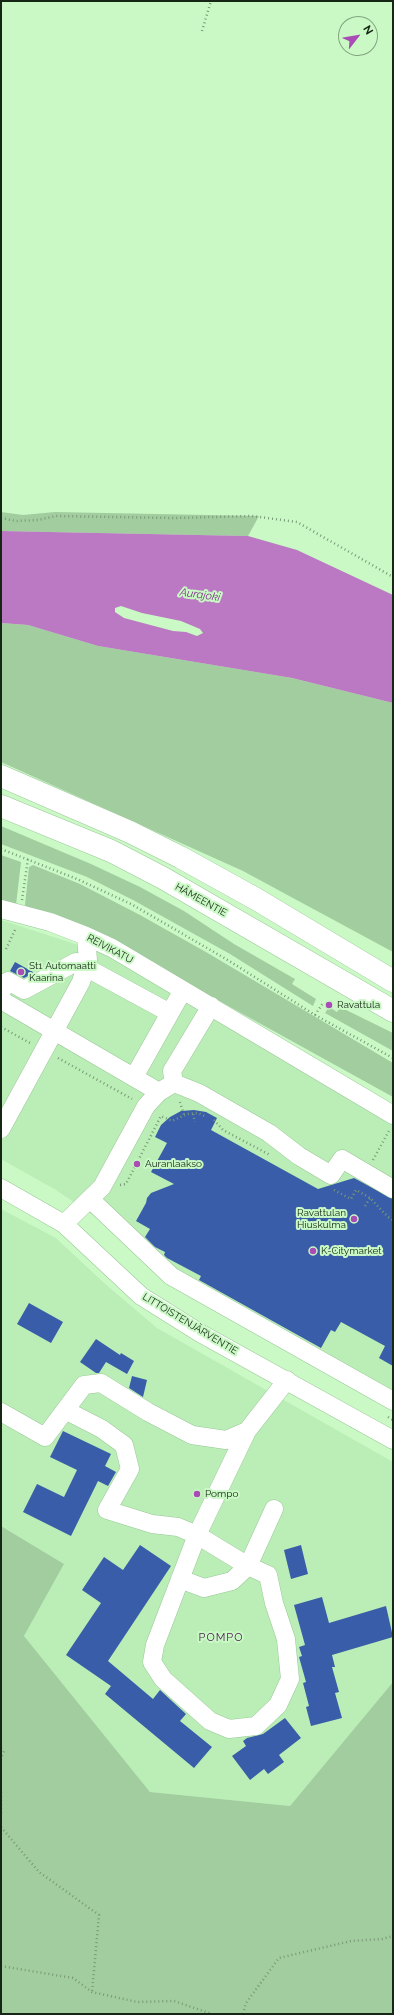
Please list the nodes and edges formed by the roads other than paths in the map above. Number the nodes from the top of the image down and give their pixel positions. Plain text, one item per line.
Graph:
1 (1, 776) edge
2 (1, 806) edge
3 (1, 909) edge
4 (86, 936) junction
5 (365, 964) junction
6 (393, 967) edge
7 (86, 968) junction
8 (393, 981) edge
9 (183, 990) junction
10 (1, 992) edge
11 (1, 1000) edge
12 (211, 1006) junction
13 (393, 1011) edge
14 (170, 1013) junction
15 (54, 1031) junction
16 (134, 1077) junction
17 (171, 1091) junction
18 (393, 1115) edge
19 (1, 1129) edge
20 (1, 1188) edge
21 (393, 1189) edge
22 (96, 1193) junction
23 (64, 1224) junction
24 (287, 1380) junction
25 (393, 1401) edge
26 (65, 1410) junction
27 (1, 1412) edge
28 (247, 1431) junction
29 (393, 1440) edge
30 (274, 1508) dead end
31 (196, 1536) junction
32 (248, 1566) junction
33 (180, 1579) junction

1 - 5 highway
2 - 13 highway, HÄMEENTIE
3 - 4 street, REIVIKATU
4 - 7 street
4 - 9 street, REIVIKATU
5 - 6 highway
5 - 8 highway
7 - 10 street
7 - 14 street
7 - 15 street
9 - 12 street, REIVIKATU
9 - 14 street
11 - 15 street
12 - 17 street
12 - 18 street, REIVIKATU
14 - 16 street
15 - 16 street
15 - 19 street
16 - 17 street
17 - 21 street
17 - 22 street
20 - 23 street, LITTOISTENJÄRVENTIE
22 - 23 street
22 - 25 street
23 - 24 street, LITTOISTENJÄRVENTIE
24 - 28 street
24 - 29 street, LITTOISTENJÄRVENTIE
26 - 27 street
26 - 28 street
26 - 31 street
28 - 31 street
30 - 32 street
31 - 32 street
31 - 33 street
32 - 33 street
32 - 33 street

